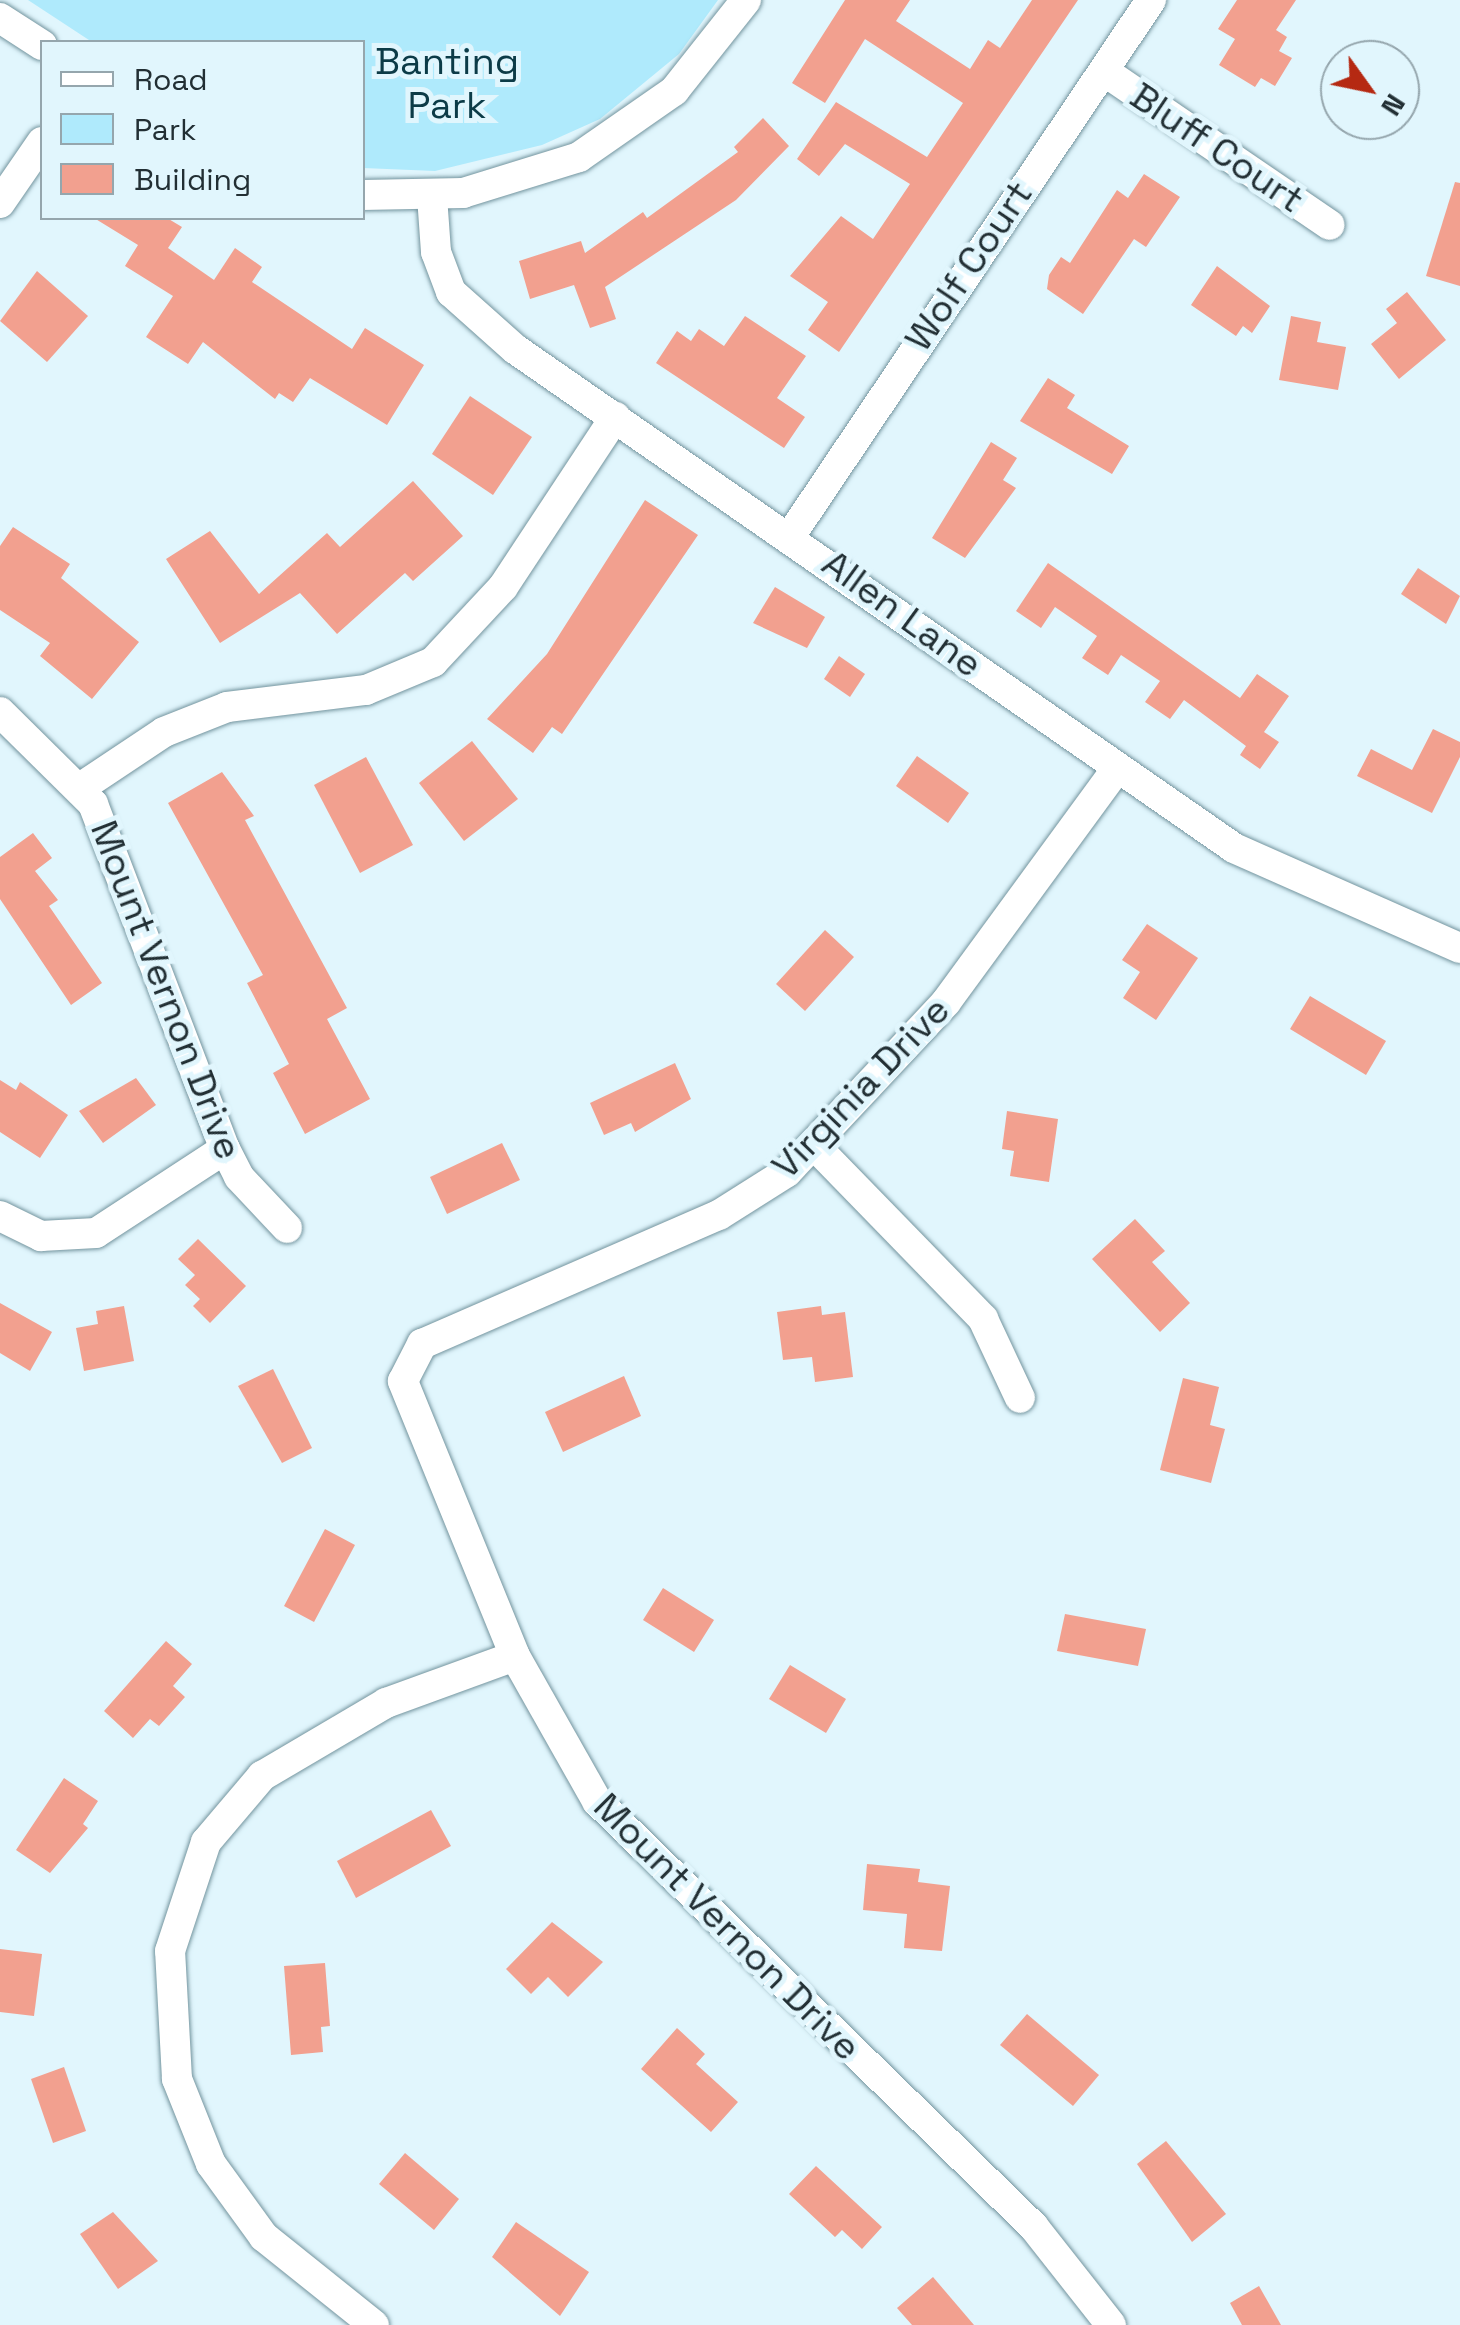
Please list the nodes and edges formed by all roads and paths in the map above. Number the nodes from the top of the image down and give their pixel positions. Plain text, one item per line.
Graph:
1 (746, 0) edge
2 (1151, 0) edge
3 (0, 18) edge
4 (40, 45) edge
5 (1104, 71) junction
6 (40, 145) edge
7 (365, 195) edge
8 (432, 196) junction
9 (0, 203) edge
10 (1330, 225) dead end
11 (615, 417) junction
12 (791, 535) junction
13 (0, 712) edge
14 (1117, 768) junction
15 (83, 786) junction
16 (1460, 948) edge
17 (816, 1146) junction
18 (225, 1149) junction
19 (0, 1216) edge
20 (287, 1228) dead end
21 (411, 1354) joint
22 (1020, 1398) dead end
23 (515, 1656) junction
24 (374, 2325) edge
25 (1111, 2325) edge

1 - 8 street
2 - 5 street, Wolf Court
3 - 4 street
5 - 10 street, Bluff Court
5 - 12 street, Wolf Court
6 - 9 street
7 - 8 street
8 - 11 street, Allen Lane
11 - 12 street, Allen Lane
11 - 15 street
12 - 14 street, Allen Lane
13 - 15 street, Mount Vernon Drive
14 - 16 street, Allen Lane
14 - 17 street, Virginia Drive
15 - 18 street, Mount Vernon Drive
17 - 21 street, Virginia Drive
17 - 22 street
18 - 19 street
18 - 20 street, Mount Vernon Drive
21 - 23 street, Mount Vernon Drive
23 - 24 street
23 - 25 street, Mount Vernon Drive

